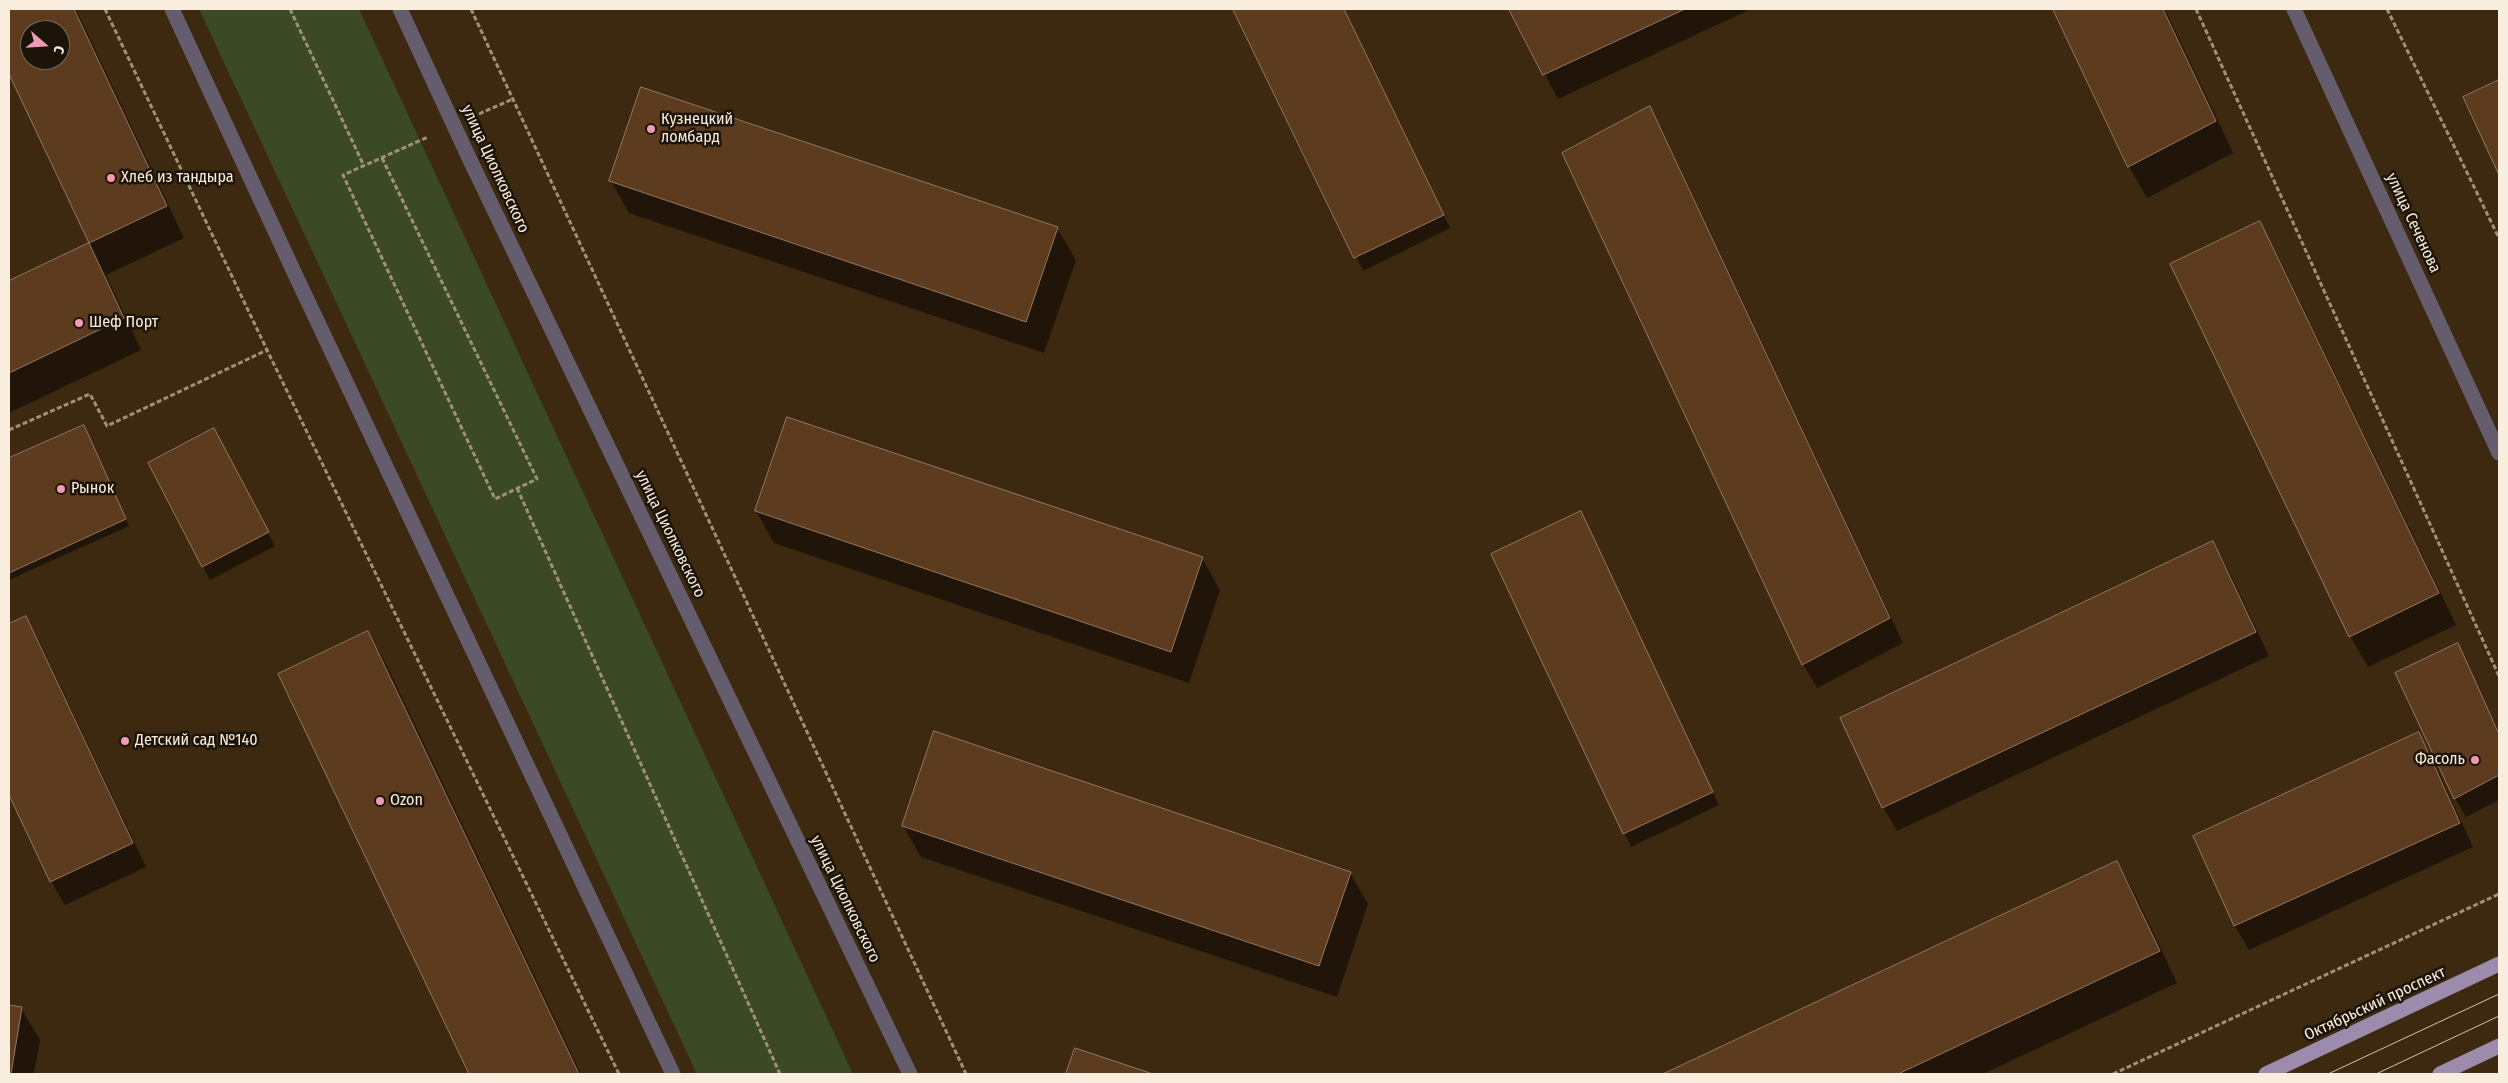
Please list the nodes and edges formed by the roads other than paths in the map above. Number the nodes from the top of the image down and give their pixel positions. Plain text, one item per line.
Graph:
1 (172, 9) edge
2 (400, 9) edge
3 (2294, 9) edge
4 (2499, 453) edge
5 (2499, 964) edge
6 (2499, 1046) edge
7 (673, 1074) edge
8 (910, 1074) edge
9 (2266, 1074) edge
10 (2440, 1074) edge

1 - 7 street
2 - 8 street, улица Циолковского
3 - 4 street, улица Сеченова
5 - 9 main road, Октябрьский проспект
6 - 10 main road

